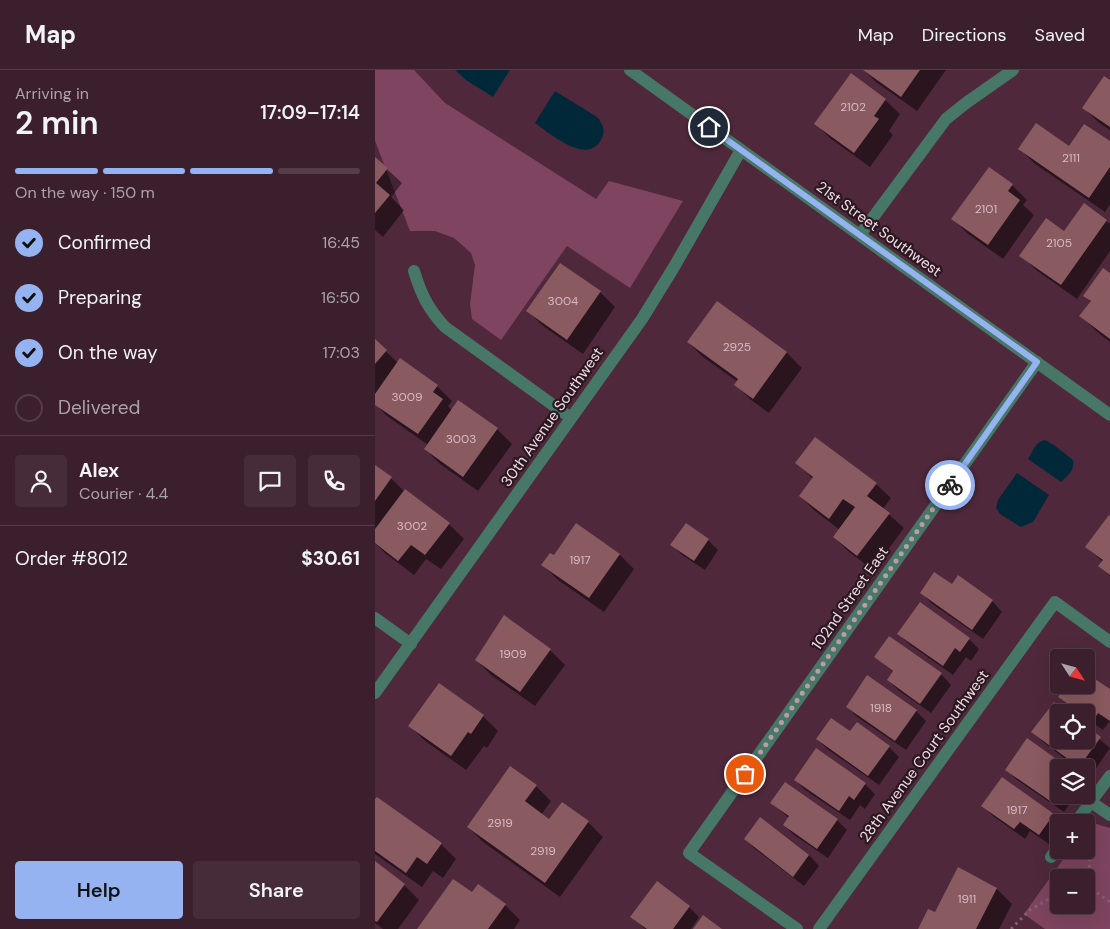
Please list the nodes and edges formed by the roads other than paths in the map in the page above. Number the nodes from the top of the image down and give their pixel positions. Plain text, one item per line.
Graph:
1 (630, 70) edge
2 (1013, 70) edge
3 (741, 150) junction
4 (860, 235) junction
5 (413, 271) dead end
6 (1037, 362) junction
7 (1110, 414) edge
8 (571, 418) junction
9 (375, 618) edge
10 (1110, 642) edge
11 (411, 644) junction
12 (375, 693) edge
13 (1110, 776) edge
14 (1095, 797) edge
15 (1094, 804) edge
16 (1110, 815) edge
17 (797, 929) edge
18 (819, 929) edge

1 - 3 street, 21st Street Southwest
2 - 4 street
3 - 4 street, 21st Street Southwest
3 - 8 street, 30th Avenue Southwest
4 - 6 street, 21st Street Southwest
5 - 8 street
6 - 7 street, 21st Street Southwest
6 - 17 street, 102nd Street East
8 - 11 street, 30th Avenue Southwest
9 - 11 street
10 - 18 street, 28th Avenue Court Southwest
11 - 12 street, 30th Avenue Southwest
13 - 14 street
15 - 16 street

